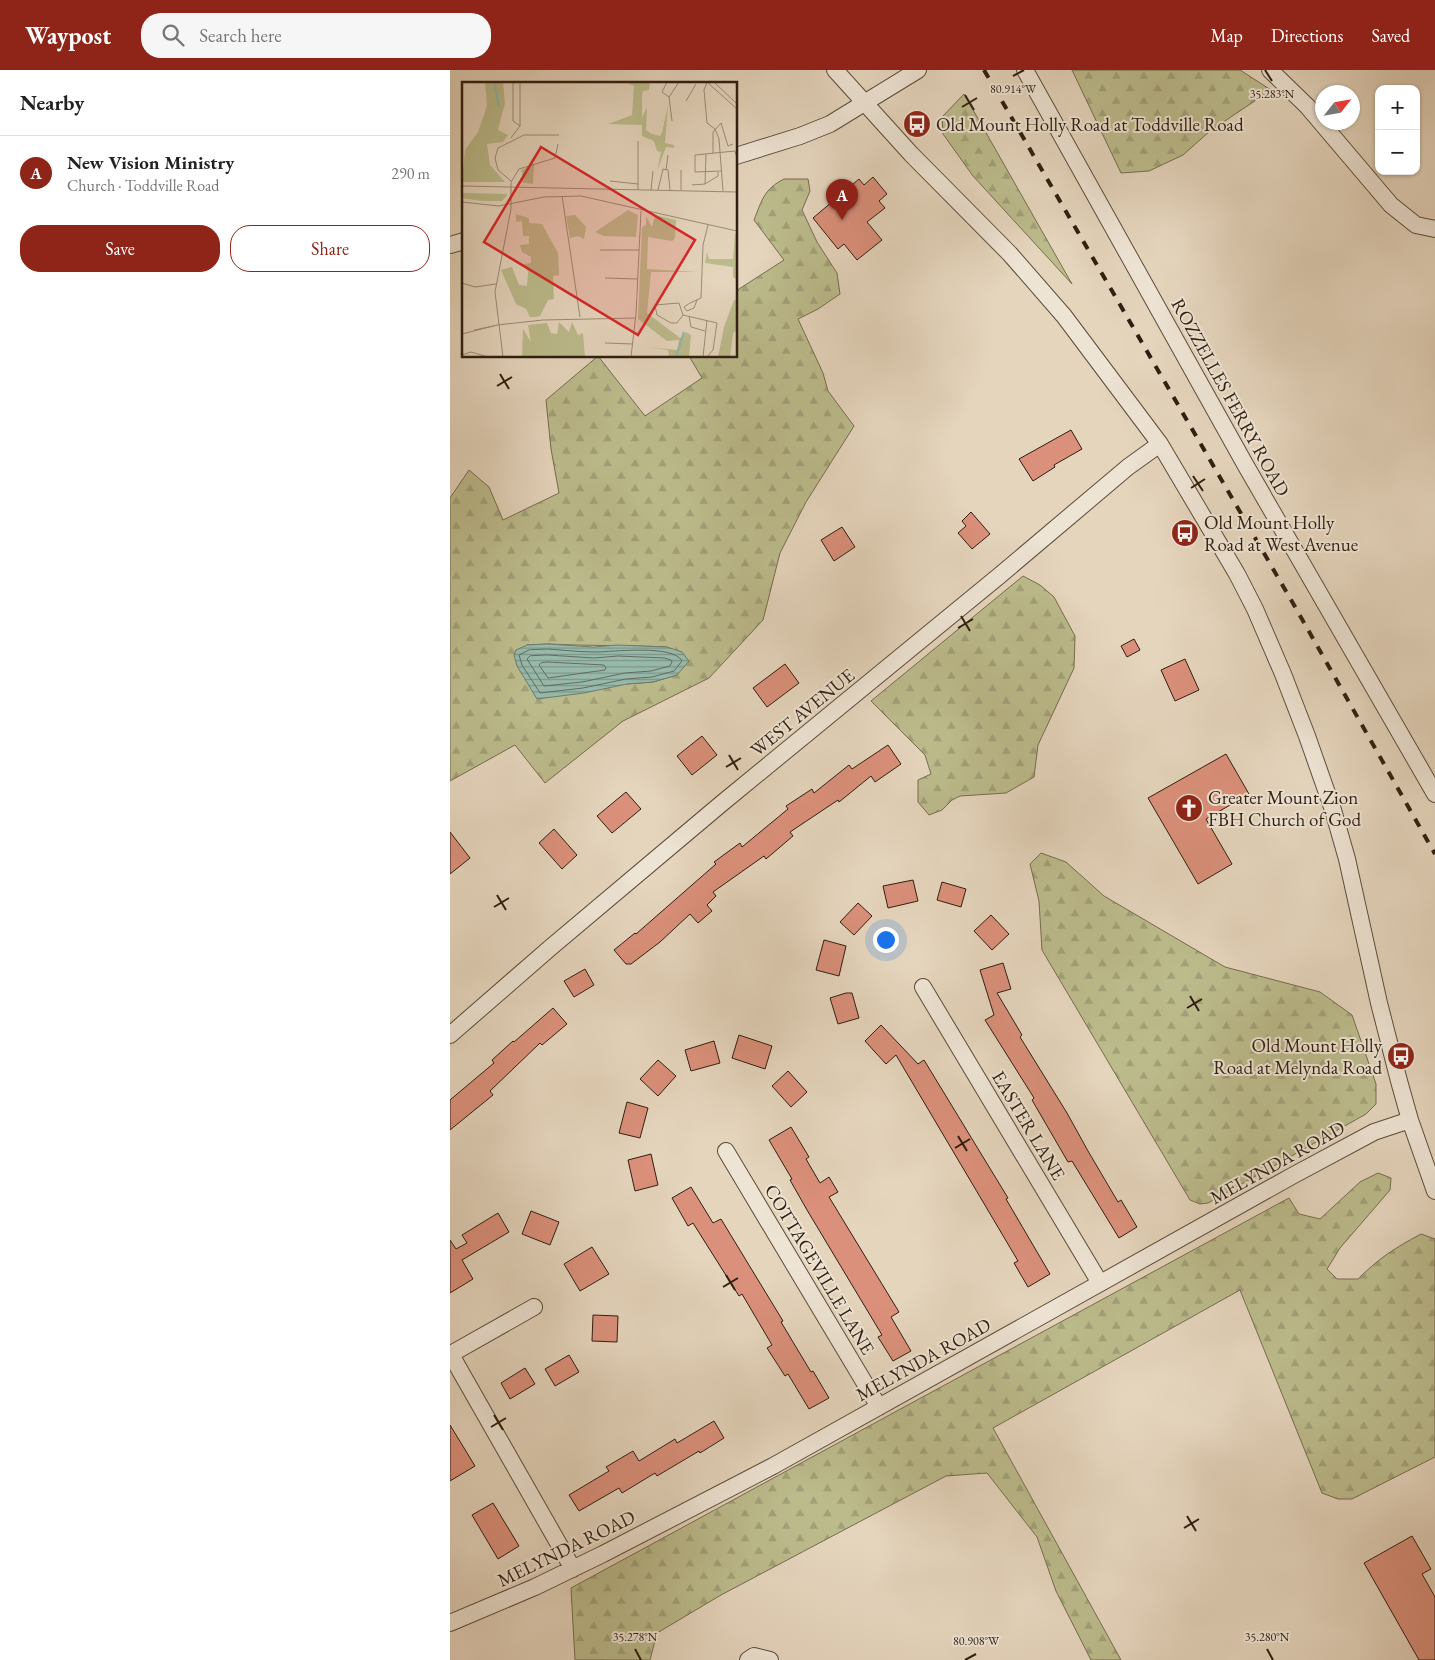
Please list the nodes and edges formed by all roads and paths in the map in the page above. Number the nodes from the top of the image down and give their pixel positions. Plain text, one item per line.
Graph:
1 (835, 70) edge
2 (918, 70) edge
3 (1025, 70) edge
4 (1270, 70) edge
5 (864, 104) junction
6 (738, 155) edge
7 (1435, 229) edge
8 (1160, 444) junction
9 (1435, 794) edge
10 (923, 987) dead end
11 (450, 1036) edge
12 (1410, 1120) junction
13 (726, 1151) dead end
14 (1435, 1191) edge
15 (1100, 1283) junction
16 (534, 1307) dead end
17 (450, 1353) edge
18 (879, 1407) junction
19 (573, 1569) junction
20 (450, 1623) edge
21 (748, 1660) edge
22 (770, 1660) edge

1 - 5 street
2 - 5 street
3 - 9 street, ROZZELLES FERRY ROAD
4 - 7 street
5 - 6 street
5 - 8 street
8 - 11 street, WEST AVENUE
8 - 12 street
10 - 15 street, EASTER LANE
12 - 14 street
12 - 15 street, MELYNDA ROAD
13 - 18 street, COTTAGEVILLE LANE
15 - 18 street, MELYNDA ROAD
16 - 17 street
17 - 19 street
18 - 19 street, MELYNDA ROAD
19 - 20 street, MELYNDA ROAD
21 - 22 street

